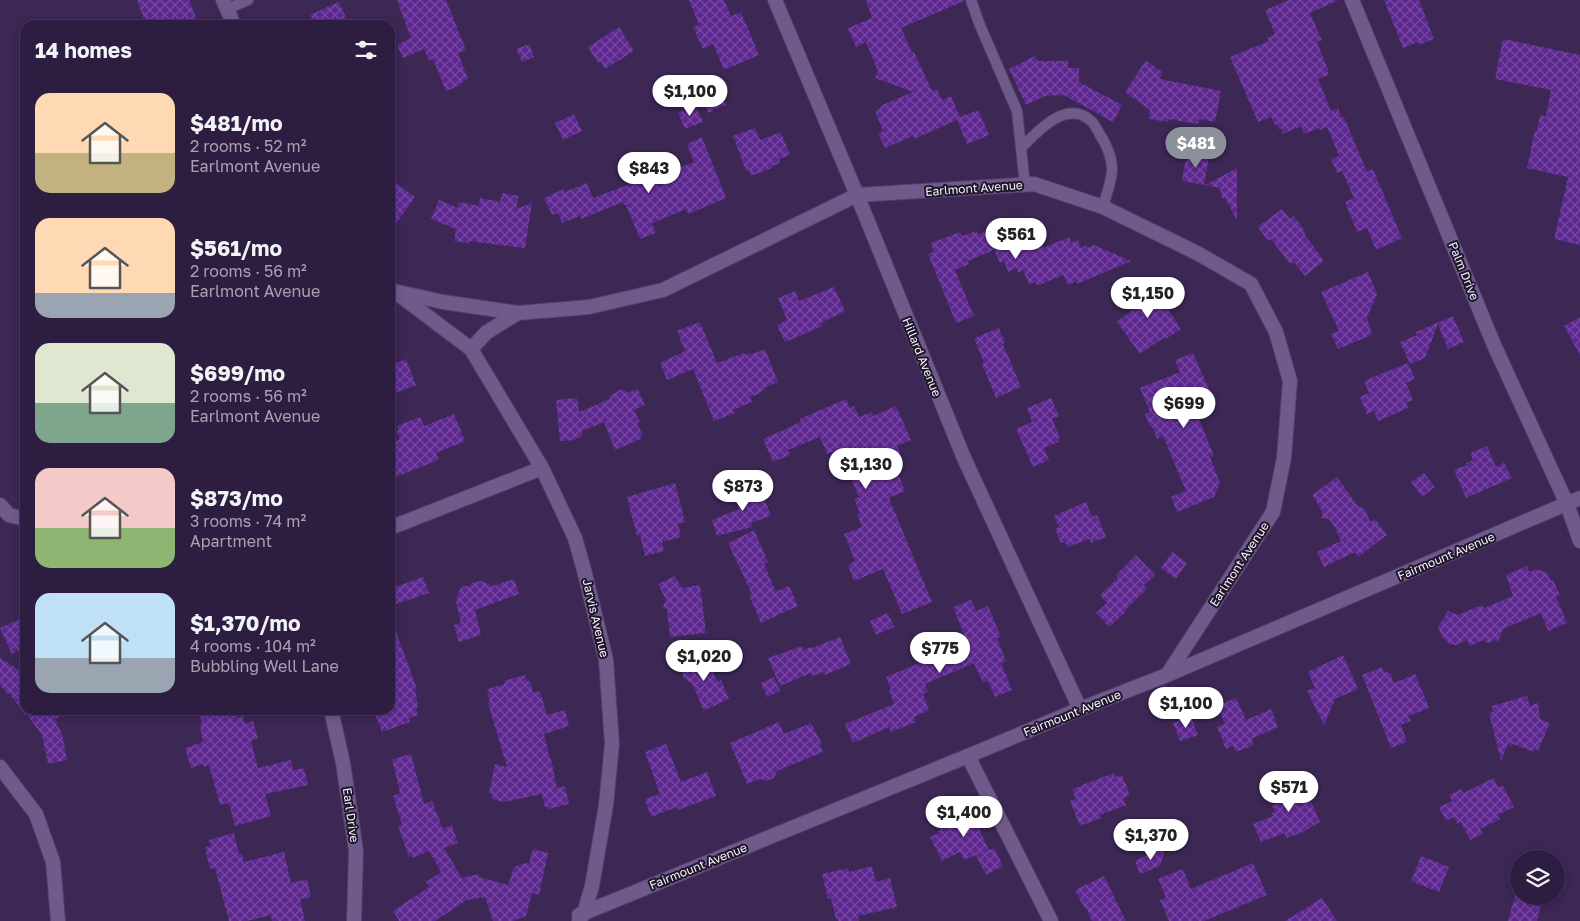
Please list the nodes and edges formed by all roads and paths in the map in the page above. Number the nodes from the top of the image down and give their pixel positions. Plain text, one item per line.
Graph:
1 (248, 0) edge
2 (775, 0) edge
3 (971, 0) edge
4 (1352, 0) edge
5 (225, 5) edge
6 (232, 20) edge
7 (1022, 147) junction
8 (1025, 184) junction
9 (857, 196) junction
10 (1102, 207) junction
11 (395, 290) edge
12 (395, 291) edge
13 (518, 313) junction
14 (471, 349) junction
15 (542, 468) junction
16 (1574, 501) edge
17 (0, 505) edge
18 (20, 517) edge
19 (395, 526) edge
20 (1580, 541) edge
21 (1167, 675) junction
22 (1080, 709) junction
23 (332, 715) edge
24 (968, 756) junction
25 (0, 767) edge
26 (581, 917) edge
27 (58, 921) edge
28 (354, 921) edge
29 (570, 921) edge
30 (1051, 921) edge

1 - 5 lane
2 - 9 street, Hillard Avenue
3 - 7 lane
4 - 16 street, Palm Drive
5 - 6 street
7 - 8 lane
7 - 10 lane
8 - 9 street, Earlmont Avenue
8 - 10 street, Earlmont Avenue
9 - 13 street, Earlmont Avenue
9 - 22 street, Hillard Avenue
10 - 21 street, Earlmont Avenue
11 - 13 street
12 - 14 street
13 - 14 street, Earlmont Avenue
14 - 15 street, Jarvis Avenue
15 - 19 street
15 - 26 street, Jarvis Avenue
16 - 20 street, Palm Drive
16 - 21 street, Fairmount Avenue
17 - 18 street
21 - 22 street, Fairmount Avenue
22 - 24 street, Fairmount Avenue
23 - 28 street, Earl Drive
24 - 26 street, Fairmount Avenue
24 - 30 street
25 - 27 street
26 - 29 street

